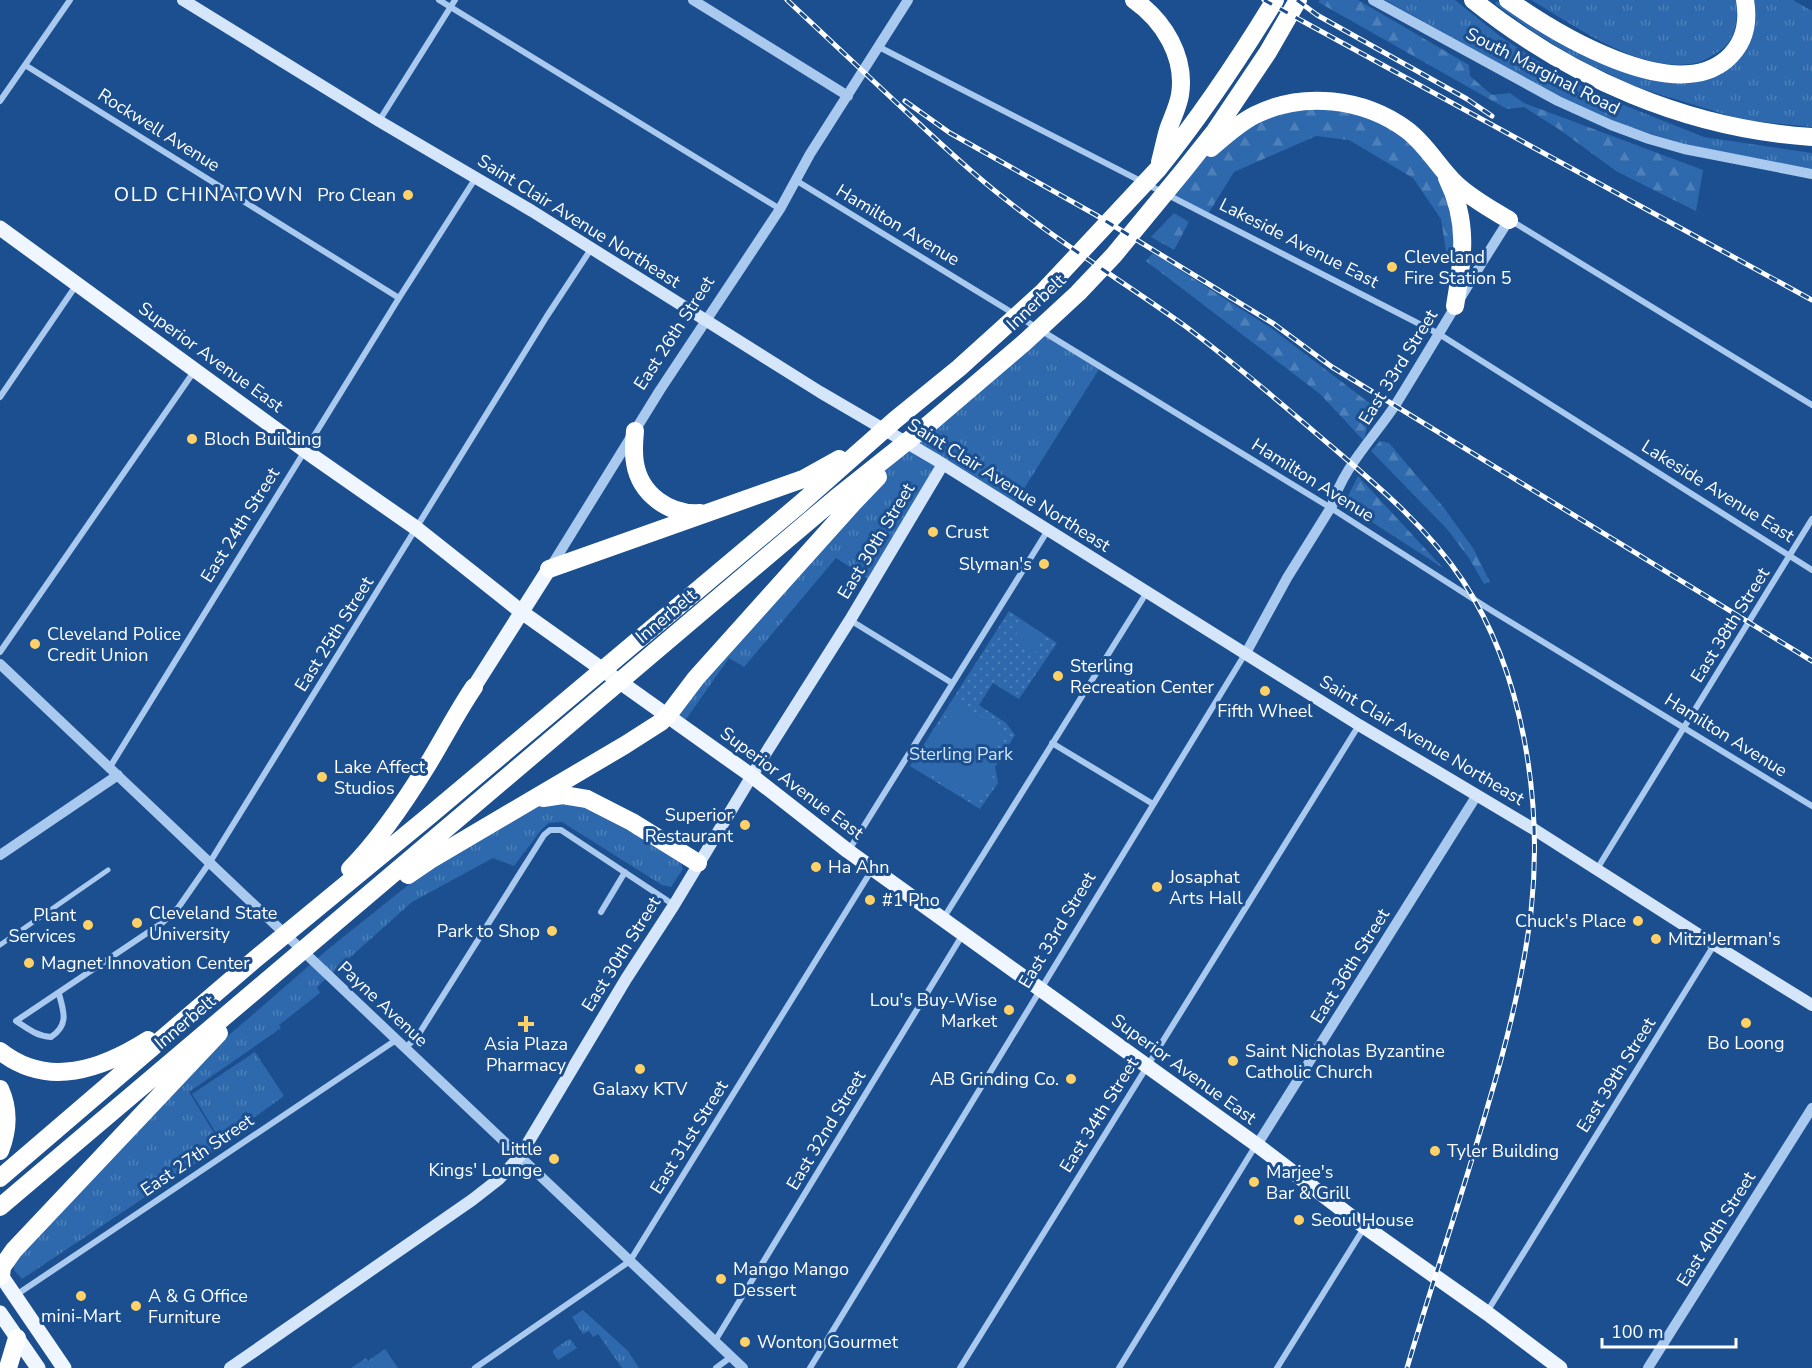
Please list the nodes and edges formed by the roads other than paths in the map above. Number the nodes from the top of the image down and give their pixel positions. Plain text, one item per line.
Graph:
1 (70, 0) edge
2 (183, 0) edge
3 (439, 0) edge
4 (455, 0) edge
5 (693, 0) edge
6 (908, 0) edge
7 (1134, 0) edge
8 (1298, 0) edge
9 (1373, 0) edge
10 (1473, 0) edge
11 (1508, 0) edge
12 (1745, 0) edge
13 (1273, 2) edge
14 (451, 7) junction
15 (879, 47) junction
16 (25, 65) junction
17 (848, 96) junction
18 (0, 101) edge
19 (379, 121) junction
20 (1812, 137) edge
21 (1442, 168) junction
22 (1158, 170) junction
23 (1184, 170) junction
24 (1812, 174) edge
25 (476, 179) junction
26 (796, 181) junction
27 (780, 209) junction
28 (1509, 220) junction
29 (0, 228) edge
30 (591, 249) junction
31 (77, 284) junction
32 (399, 297) junction
33 (1455, 306) junction
34 (706, 321) junction
35 (1439, 334) junction
36 (195, 370) junction
37 (0, 397) edge
38 (1812, 405) edge
39 (894, 420) junction
40 (929, 424) junction
41 (635, 430) junction
42 (306, 451) junction
43 (940, 463) junction
44 (1331, 508) junction
45 (713, 511) junction
46 (1812, 519) edge
47 (416, 528) junction
48 (1048, 530) junction
49 (1790, 556) junction
50 (549, 569) junction
51 (1812, 570) edge
52 (1147, 591) junction
53 (523, 612) junction
54 (850, 620) junction
55 (0, 652) edge
56 (1246, 653) junction
57 (0, 664) edge
58 (952, 683) junction
59 (474, 687) joint
60 (668, 715) junction
61 (1359, 725) junction
62 (1684, 726) junction
63 (1052, 743) junction
64 (114, 771) junction
65 (752, 776) junction
66 (1477, 795) junction
67 (530, 802) junction
68 (1153, 804) junction
69 (1812, 806) edge
70 (848, 850) junction
71 (0, 855) edge
72 (210, 862) junction
73 (698, 863) junction
74 (873, 867) junction
75 (1597, 869) junction
76 (108, 870) dead end
77 (626, 872) junction
78 (674, 905) junction
79 (601, 912) dead end
80 (943, 919) junction
81 (299, 922) junction
82 (964, 933) junction
83 (313, 942) junction
84 (0, 945) edge
85 (1714, 945) junction
86 (255, 990) junction
87 (1040, 990) junction
88 (58, 994) junction
89 (1812, 1005) edge
90 (192, 1012) junction
91 (396, 1040) junction
92 (405, 1048) junction
93 (0, 1052) edge
94 (1147, 1066) junction
95 (0, 1089) edge
96 (1812, 1108) edge
97 (1257, 1145) junction
98 (0, 1151) edge
99 (520, 1156) junction
100 (0, 1178) edge
101 (0, 1207) edge
102 (1365, 1227) junction
103 (630, 1261) junction
104 (0, 1275) edge
105 (14, 1296) junction
106 (1487, 1312) junction
107 (0, 1313) edge
108 (17, 1338) junction
109 (715, 1341) junction
110 (731, 1357) junction
111 (8, 1368) edge
112 (38, 1368) edge
113 (64, 1368) edge
114 (230, 1368) edge
115 (475, 1368) edge
116 (716, 1368) edge
117 (743, 1368) edge
118 (810, 1368) edge
119 (960, 1368) edge
120 (1119, 1368) edge
121 (1277, 1368) edge
122 (1560, 1368) edge
123 (1648, 1368) edge

1 - 16 street
2 - 19 main road, Saint Clair Avenue Northeast
3 - 14 street
4 - 14 street
5 - 17 street
6 - 15 street, East 26th Street
7 - 22 highway
8 - 23 highway, Innerbelt
9 - 24 street, South Marginal Road
10 - 20 highway
11 - 12 highway
13 - 22 highway, Innerbelt
14 - 19 street
14 - 27 street
15 - 17 street, East 26th Street
15 - 35 street, Lakeside Avenue East
16 - 18 street
16 - 32 street, Rockwell Avenue
17 - 26 street, East 26th Street
19 - 25 main road, Saint Clair Avenue Northeast
21 - 23 highway
21 - 28 highway
21 - 33 highway
22 - 39 highway, Innerbelt
23 - 40 highway, Innerbelt
25 - 30 main road, Saint Clair Avenue Northeast
25 - 32 street, East 24th Street
26 - 27 street, East 26th Street
26 - 44 street, Hamilton Avenue
27 - 34 street, East 26th Street
28 - 33 street, East 33rd Street
28 - 38 street
29 - 31 main road, Superior Avenue East
30 - 34 main road, Saint Clair Avenue Northeast
30 - 47 street, East 25th Street
31 - 36 main road, Superior Avenue East
31 - 37 street
32 - 42 street, East 24th Street
33 - 35 street, East 33rd Street
34 - 41 street, East 26th Street
34 - 43 main road, Saint Clair Avenue Northeast
35 - 44 street, East 33rd Street
35 - 49 street, Lakeside Avenue East
36 - 42 main road, Superior Avenue East
36 - 55 street
39 - 45 highway
39 - 81 highway, Innerbelt
40 - 60 highway
40 - 83 highway, Innerbelt
41 - 45 highway
41 - 50 street, East 26th Street
42 - 47 main road, Superior Avenue East
42 - 64 street, East 24th Street
43 - 48 main road, Saint Clair Avenue Northeast
43 - 54 main road, East 30th Street
44 - 56 street, East 33rd Street
44 - 62 street, Hamilton Avenue
45 - 50 highway
46 - 49 street, East 38th Street
47 - 53 main road, Superior Avenue East
47 - 72 street, East 25th Street
48 - 52 main road, Saint Clair Avenue Northeast
48 - 58 street
49 - 51 street, Lakeside Avenue East
49 - 62 street, East 38th Street
50 - 53 main road, East 26th Street
52 - 56 main road, Saint Clair Avenue Northeast
52 - 63 street
53 - 59 main road, East 26th Street
53 - 60 main road, Superior Avenue East
54 - 58 street
54 - 65 main road, East 30th Street
56 - 61 main road, Saint Clair Avenue Northeast
56 - 68 street, East 33rd Street
57 - 64 street, Payne Avenue
58 - 70 street
59 - 81 highway
60 - 65 main road, Superior Avenue East
60 - 67 highway
61 - 66 main road, Saint Clair Avenue Northeast
61 - 94 street, East 34th Street
62 - 69 street, Hamilton Avenue
62 - 75 street, East 38th Street
63 - 68 street
63 - 80 street
64 - 71 street, East 24th Street
64 - 72 street, Payne Avenue
65 - 70 main road, Superior Avenue East
65 - 73 main road, East 30th Street
66 - 75 main road, Saint Clair Avenue Northeast
66 - 97 street, East 36th Street
67 - 73 highway
67 - 83 highway
68 - 87 street, East 33rd Street
70 - 74 main road, Superior Avenue East
72 - 88 street, East 25th Street
72 - 91 street, Payne Avenue
73 - 78 main road, East 30th Street
74 - 80 main road, Superior Avenue East
74 - 103 street, East 31st Street
75 - 85 main road, Saint Clair Avenue Northeast
76 - 84 street
77 - 78 street
77 - 79 street
77 - 92 street
78 - 99 main road, East 30th Street
80 - 82 main road, Superior Avenue East
81 - 90 highway, Innerbelt
82 - 87 main road, Superior Avenue East
82 - 109 street, East 32nd Street
83 - 86 highway, Innerbelt
85 - 89 main road, Saint Clair Avenue Northeast
85 - 106 street, East 39th Street
86 - 101 highway, Innerbelt
86 - 104 highway
87 - 94 main road, Superior Avenue East
87 - 118 street, East 33rd Street
88 - 88 street, East 25th Street
90 - 93 highway
90 - 100 highway, Innerbelt
91 - 92 street, Payne Avenue
91 - 105 street, East 27th Street
92 - 99 street, Payne Avenue
94 - 97 main road, Superior Avenue East
94 - 119 street, East 34th Street
95 - 98 highway
96 - 123 street, East 40th Street
97 - 102 main road, Superior Avenue East
97 - 120 street, East 36th Street
99 - 103 street, Payne Avenue
99 - 114 main road, East 30th Street
102 - 106 main road, Superior Avenue East
102 - 121 street
103 - 109 street, Payne Avenue
103 - 115 street, East 31st Street
104 - 105 main road
105 - 113 main road
106 - 122 main road, Superior Avenue East
107 - 108 main road
108 - 111 highway
108 - 112 main road
109 - 110 street, Payne Avenue
110 - 116 street
110 - 117 street, Payne Avenue

